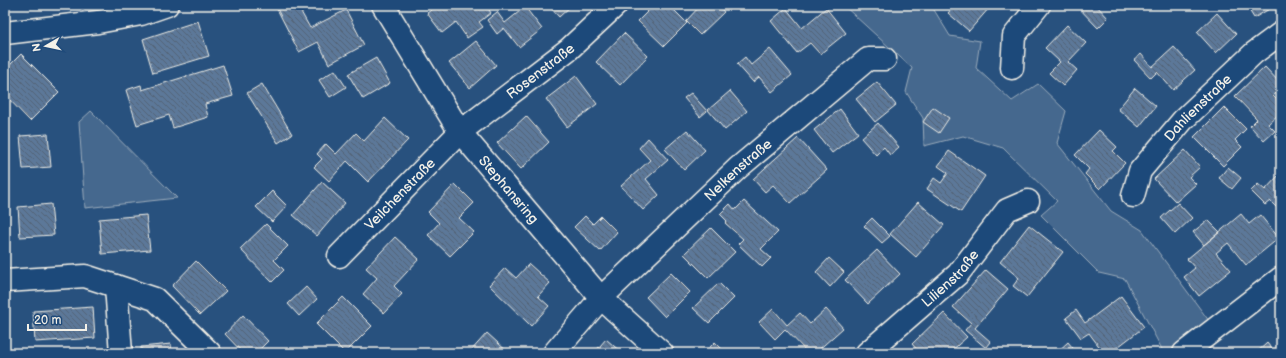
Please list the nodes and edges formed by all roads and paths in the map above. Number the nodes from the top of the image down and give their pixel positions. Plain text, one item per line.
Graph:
1 (167, 5) edge
2 (383, 5) edge
3 (616, 5) edge
4 (1039, 5) edge
5 (5, 33) edge
6 (1281, 33) edge
7 (885, 59) dead end
8 (1012, 68) dead end
9 (460, 132) junction
10 (1133, 196) dead end
11 (1028, 201) dead end
12 (339, 256) dead end
13 (1281, 278) edge
14 (5, 282) edge
15 (116, 286) junction
16 (601, 298) junction
17 (121, 353) edge
18 (210, 353) edge
19 (554, 353) edge
20 (662, 353) edge
21 (867, 353) edge
22 (1184, 353) edge

1 - 5 street
2 - 9 street, Stephansring
3 - 9 street, Rosenstraße
4 - 8 street
6 - 10 street, Dahlienstraße
7 - 16 street, Nelkenstraße
9 - 12 street, Veilchenstraße
9 - 16 street, Stephansring
11 - 21 street, Lilienstraße
13 - 22 street
14 - 15 street
15 - 17 street
15 - 18 street
16 - 19 street, Nelkenstraße
16 - 20 street, Stephansring

